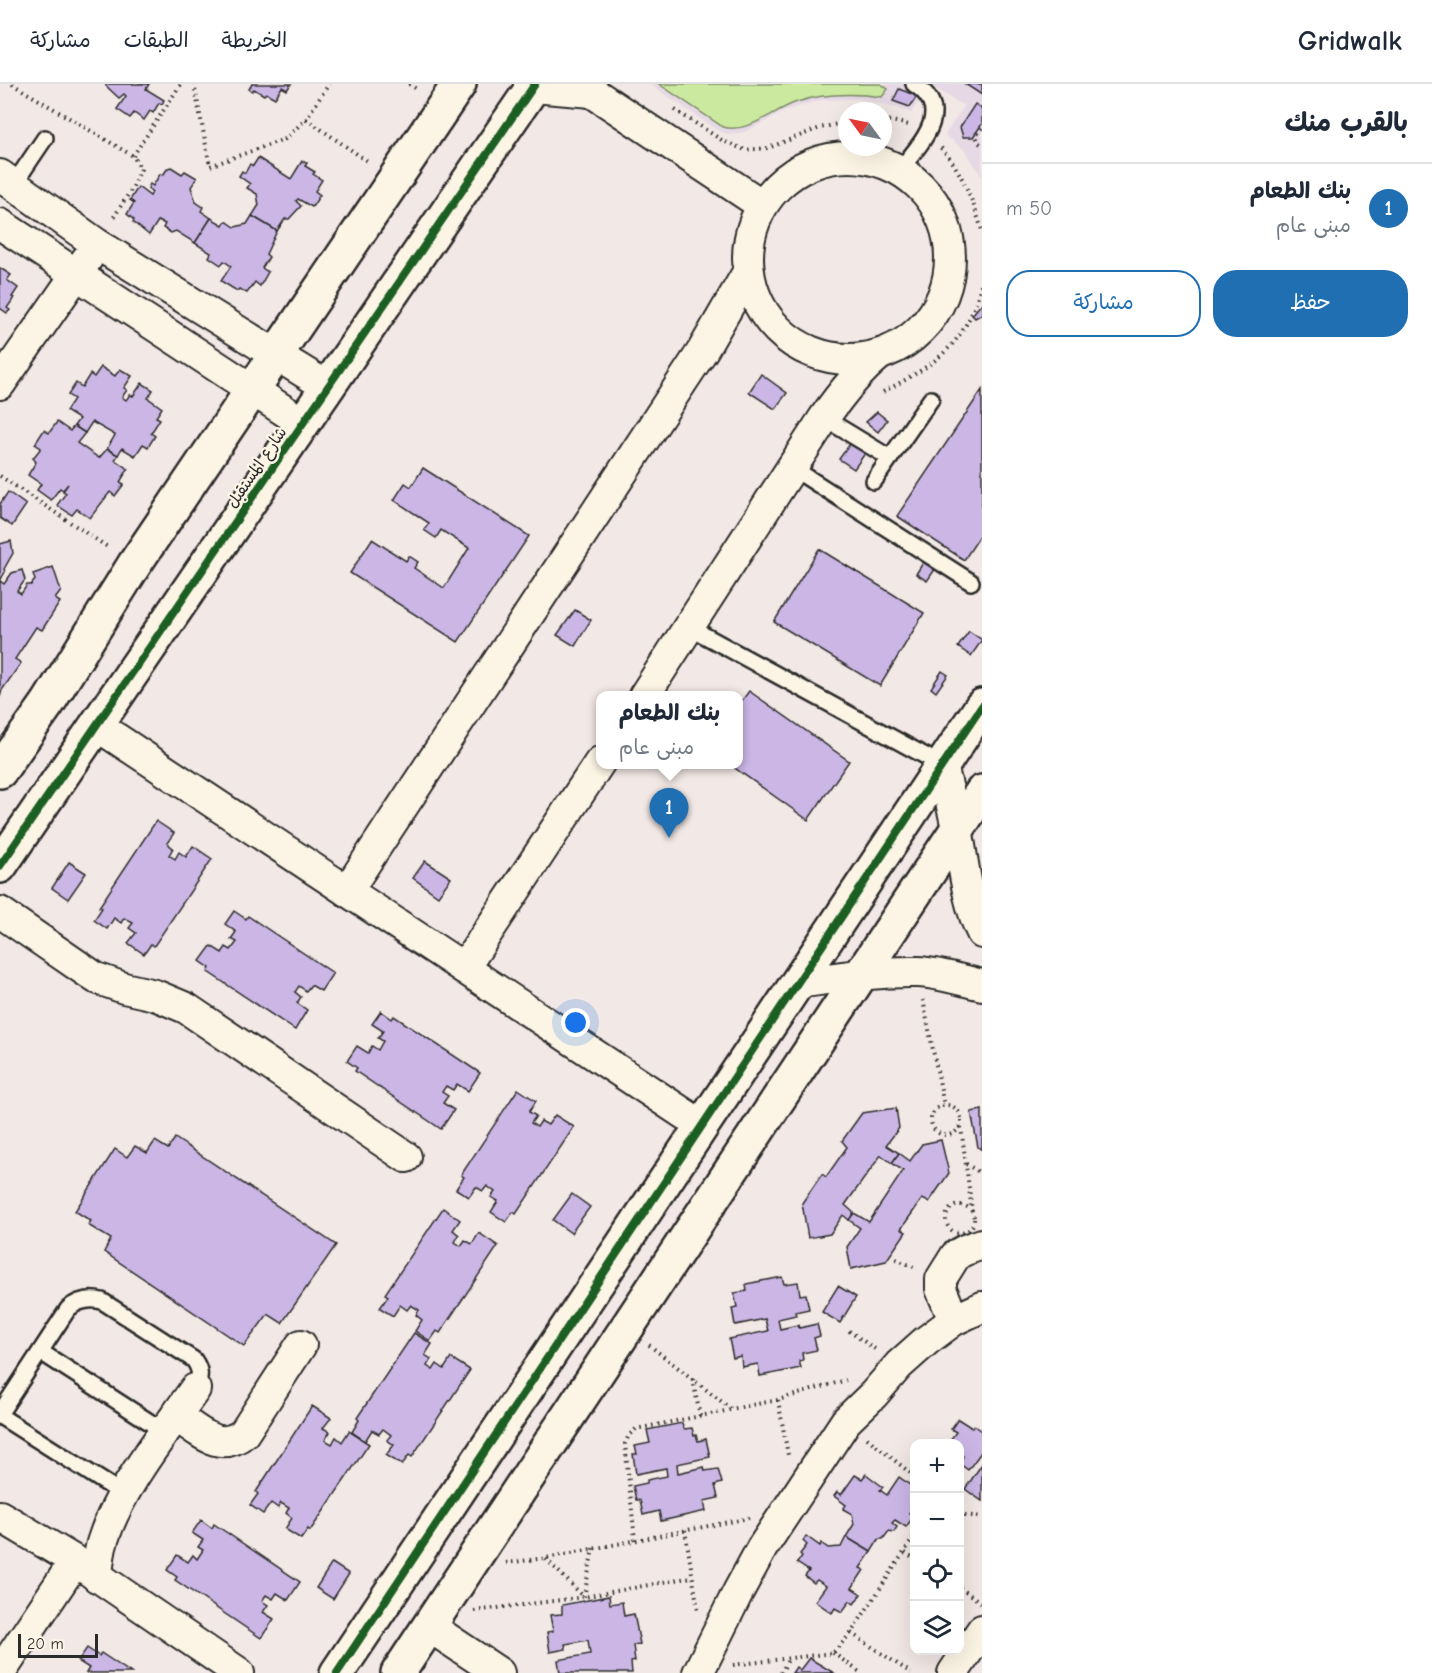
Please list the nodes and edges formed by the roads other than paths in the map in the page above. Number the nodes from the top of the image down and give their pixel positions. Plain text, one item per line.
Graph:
1 (459, 84) edge
2 (914, 84) edge
3 (532, 85) edge
4 (589, 88) edge
5 (45, 138) dead end
6 (900, 170) junction
7 (7, 179) edge
8 (762, 206) junction
9 (0, 224) edge
10 (97, 244) junction
11 (748, 272) junction
12 (76, 275) junction
13 (277, 355) junction
14 (879, 355) junction
15 (0, 384) edge
16 (328, 387) junction
17 (253, 390) junction
18 (932, 399) dead end
19 (824, 418) junction
20 (303, 423) junction
21 (890, 458) junction
22 (791, 468) junction
23 (874, 481) dead end
24 (971, 582) dead end
25 (689, 627) junction
26 (647, 691) edge
27 (982, 706) edge
28 (96, 725) junction
29 (942, 765) junction
30 (596, 768) edge
31 (0, 771) edge
32 (982, 792) edge
33 (957, 829) junction
34 (0, 866) edge
35 (347, 891) junction
36 (0, 912) edge
37 (982, 933) edge
38 (464, 968) junction
39 (862, 975) junction
40 (796, 982) junction
41 (982, 985) edge
42 (701, 1125) junction
43 (406, 1157) dead end
44 (982, 1244) edge
45 (982, 1307) edge
46 (954, 1320) junction
47 (301, 1345) dead end
48 (41, 1352) junction
49 (195, 1389) joint
50 (0, 1414) edge
51 (171, 1424) junction
52 (123, 1494) junction
53 (0, 1516) edge
54 (86, 1569) junction
55 (433, 1621) junction
56 (982, 1630) edge
57 (699, 1671) edge
58 (0, 1673) edge
59 (238, 1673) edge
60 (337, 1673) edge
61 (398, 1673) edge
62 (499, 1673) edge
63 (953, 1673) edge

1 - 13 street
2 - 6 lane
3 - 4 street
3 - 16 street, شارع المستقبل
4 - 8 street
5 - 7 lane
6 - 8 street
6 - 14 street
7 - 10 street
8 - 11 street
9 - 12 street
10 - 12 street
10 - 13 street
11 - 14 street
11 - 35 street
12 - 15 street
12 - 17 street
13 - 16 street
13 - 17 street
14 - 19 street
16 - 20 street, شارع المستقبل
17 - 20 street
17 - 31 street
18 - 21 lane
19 - 21 lane
19 - 22 street
20 - 28 street, شارع المستقبل
21 - 23 lane
22 - 24 lane
22 - 25 street
25 - 26 street
25 - 29 lane
27 - 29 street
28 - 34 street, شارع المستقبل
28 - 35 street
29 - 33 street
29 - 40 street
30 - 38 street
32 - 33 street
33 - 37 street
33 - 39 street
35 - 38 street
36 - 43 street
38 - 42 street
39 - 40 street
39 - 41 street
39 - 55 street
40 - 42 street
42 - 60 street
44 - 46 street
45 - 46 street
46 - 57 street
47 - 51 street
48 - 49 lane
48 - 50 lane
48 - 51 lane
49 - 51 street
50 - 52 lane
51 - 52 street
52 - 54 street
53 - 54 street
54 - 58 street
54 - 59 street
55 - 61 street
55 - 62 street
56 - 63 street

